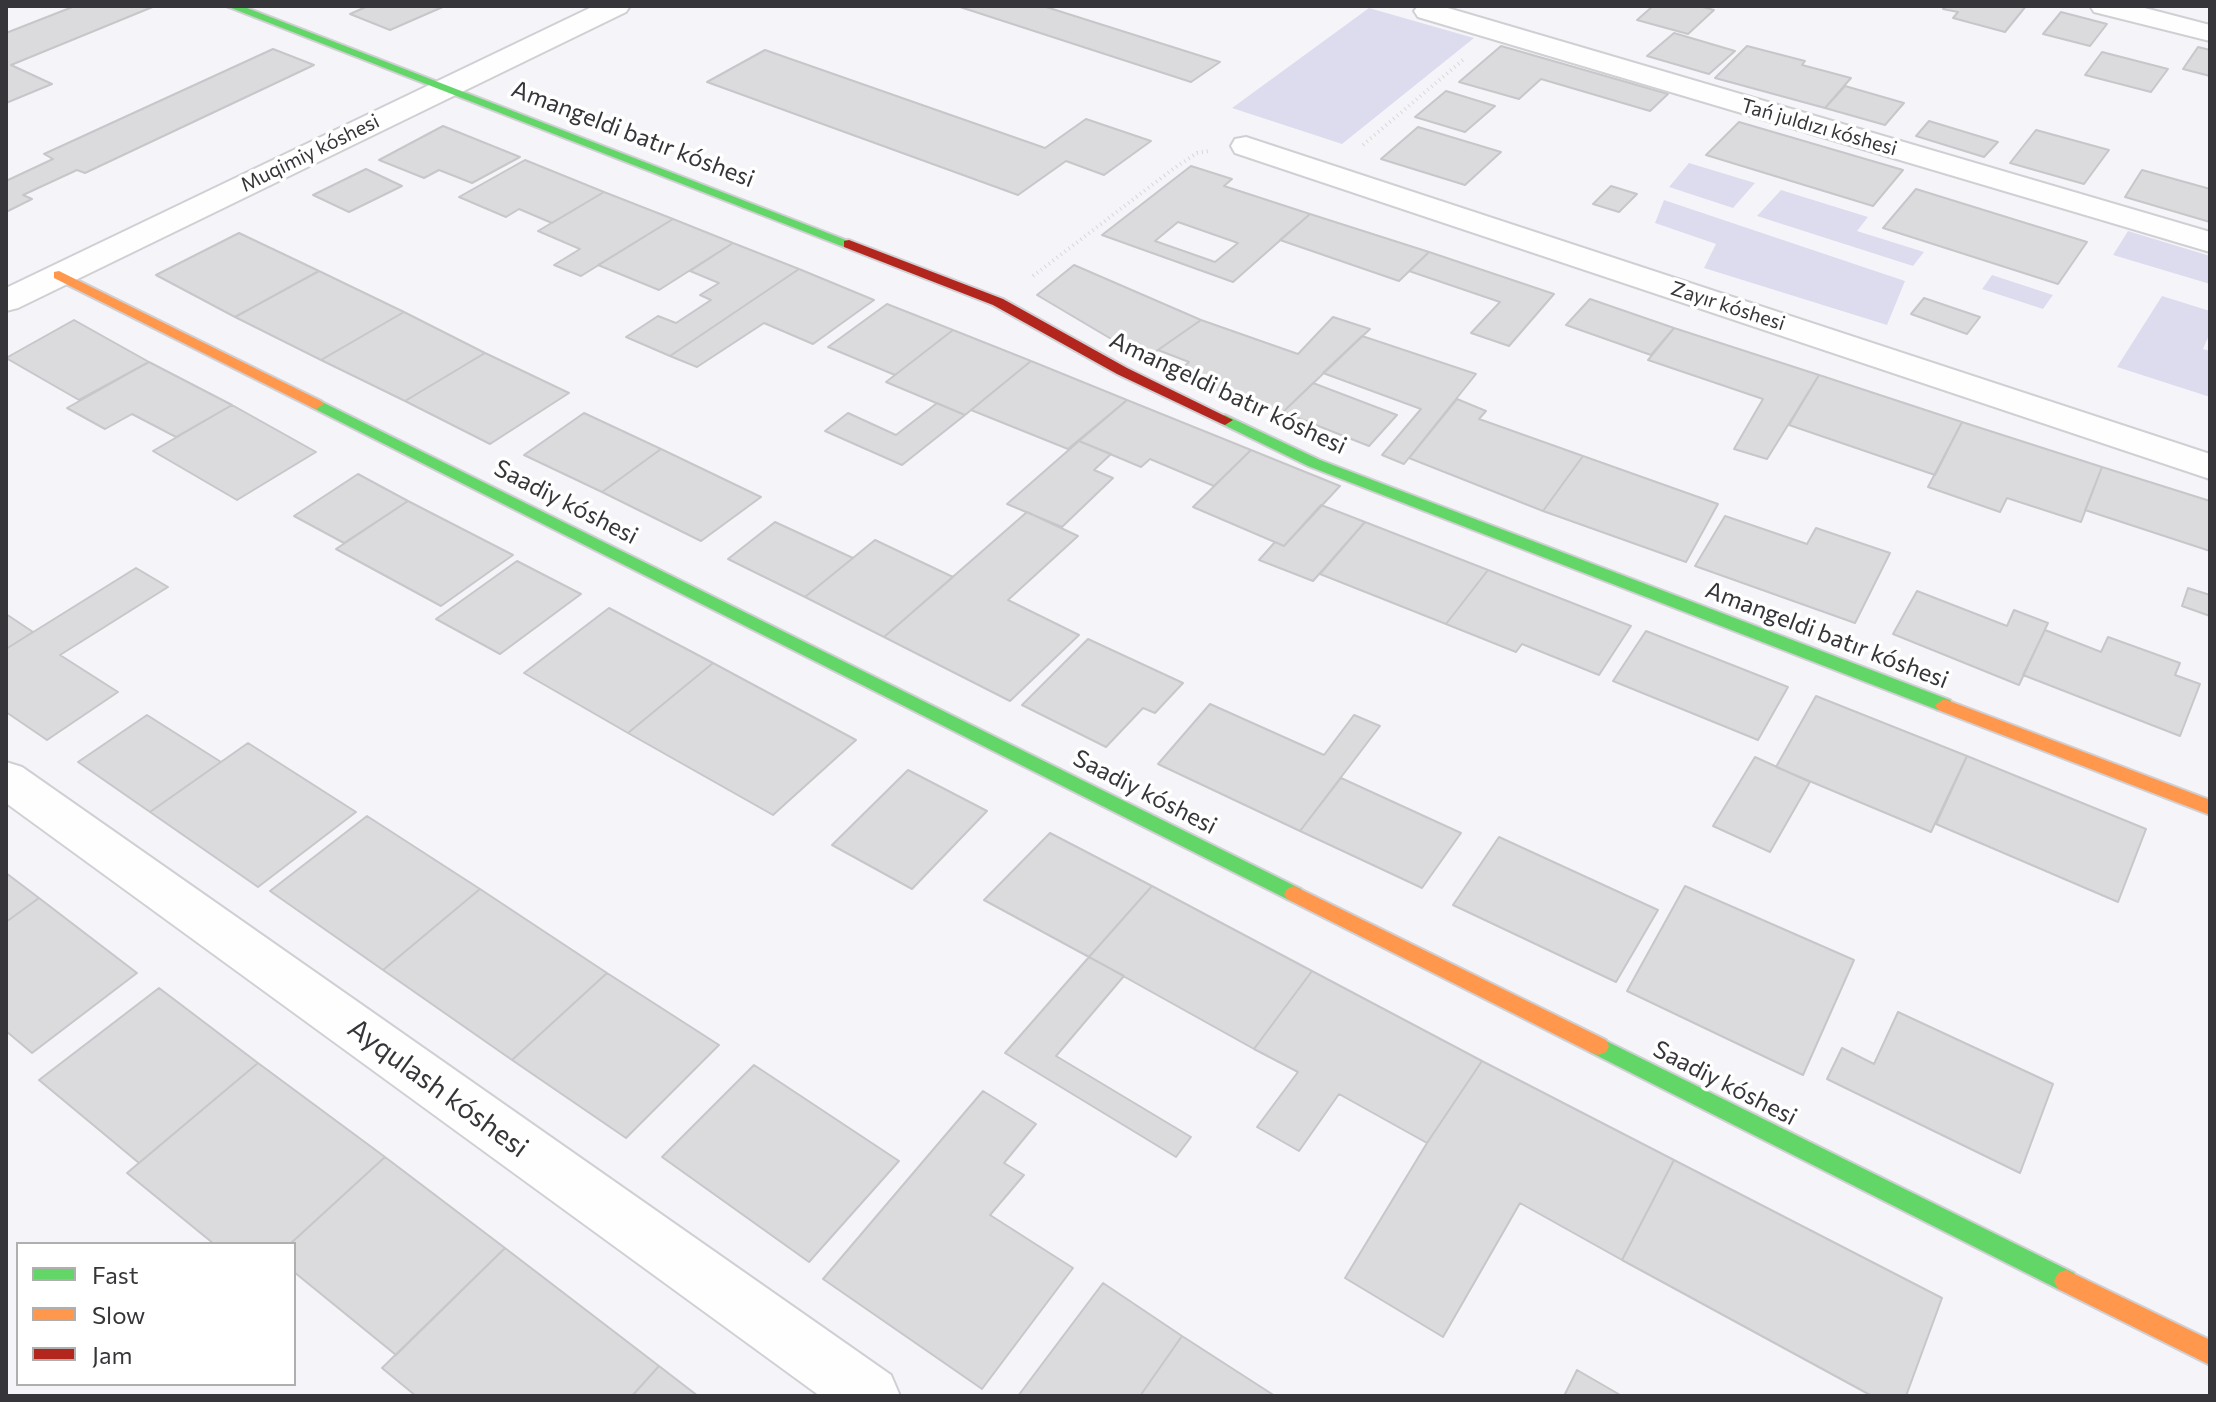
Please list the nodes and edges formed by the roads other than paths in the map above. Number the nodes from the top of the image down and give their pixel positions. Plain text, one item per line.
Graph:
1 (232, 6) edge
2 (616, 6) edge
3 (2104, 6) edge
4 (1428, 11) dead end
5 (2210, 33) edge
6 (447, 87) junction
7 (1246, 146) road end
8 (2210, 242) edge
9 (59, 275) junction
10 (6, 301) edge
11 (2210, 467) edge
12 (6, 779) edge
13 (2210, 808) edge
14 (2210, 1353) edge
15 (870, 1396) edge

1 - 6 street, Amangeldi batır kóshesi
2 - 6 street, Muqimiy kóshesi
3 - 5 street
4 - 8 street, Tań juldızı kóshesi
6 - 9 street, Muqimiy kóshesi
6 - 13 street, Amangeldi batır kóshesi
7 - 11 street, Zayır kóshesi
9 - 10 street, Muqimiy kóshesi
9 - 14 street, Saadiy kóshesi
12 - 15 street, Ayqulash kóshesi

